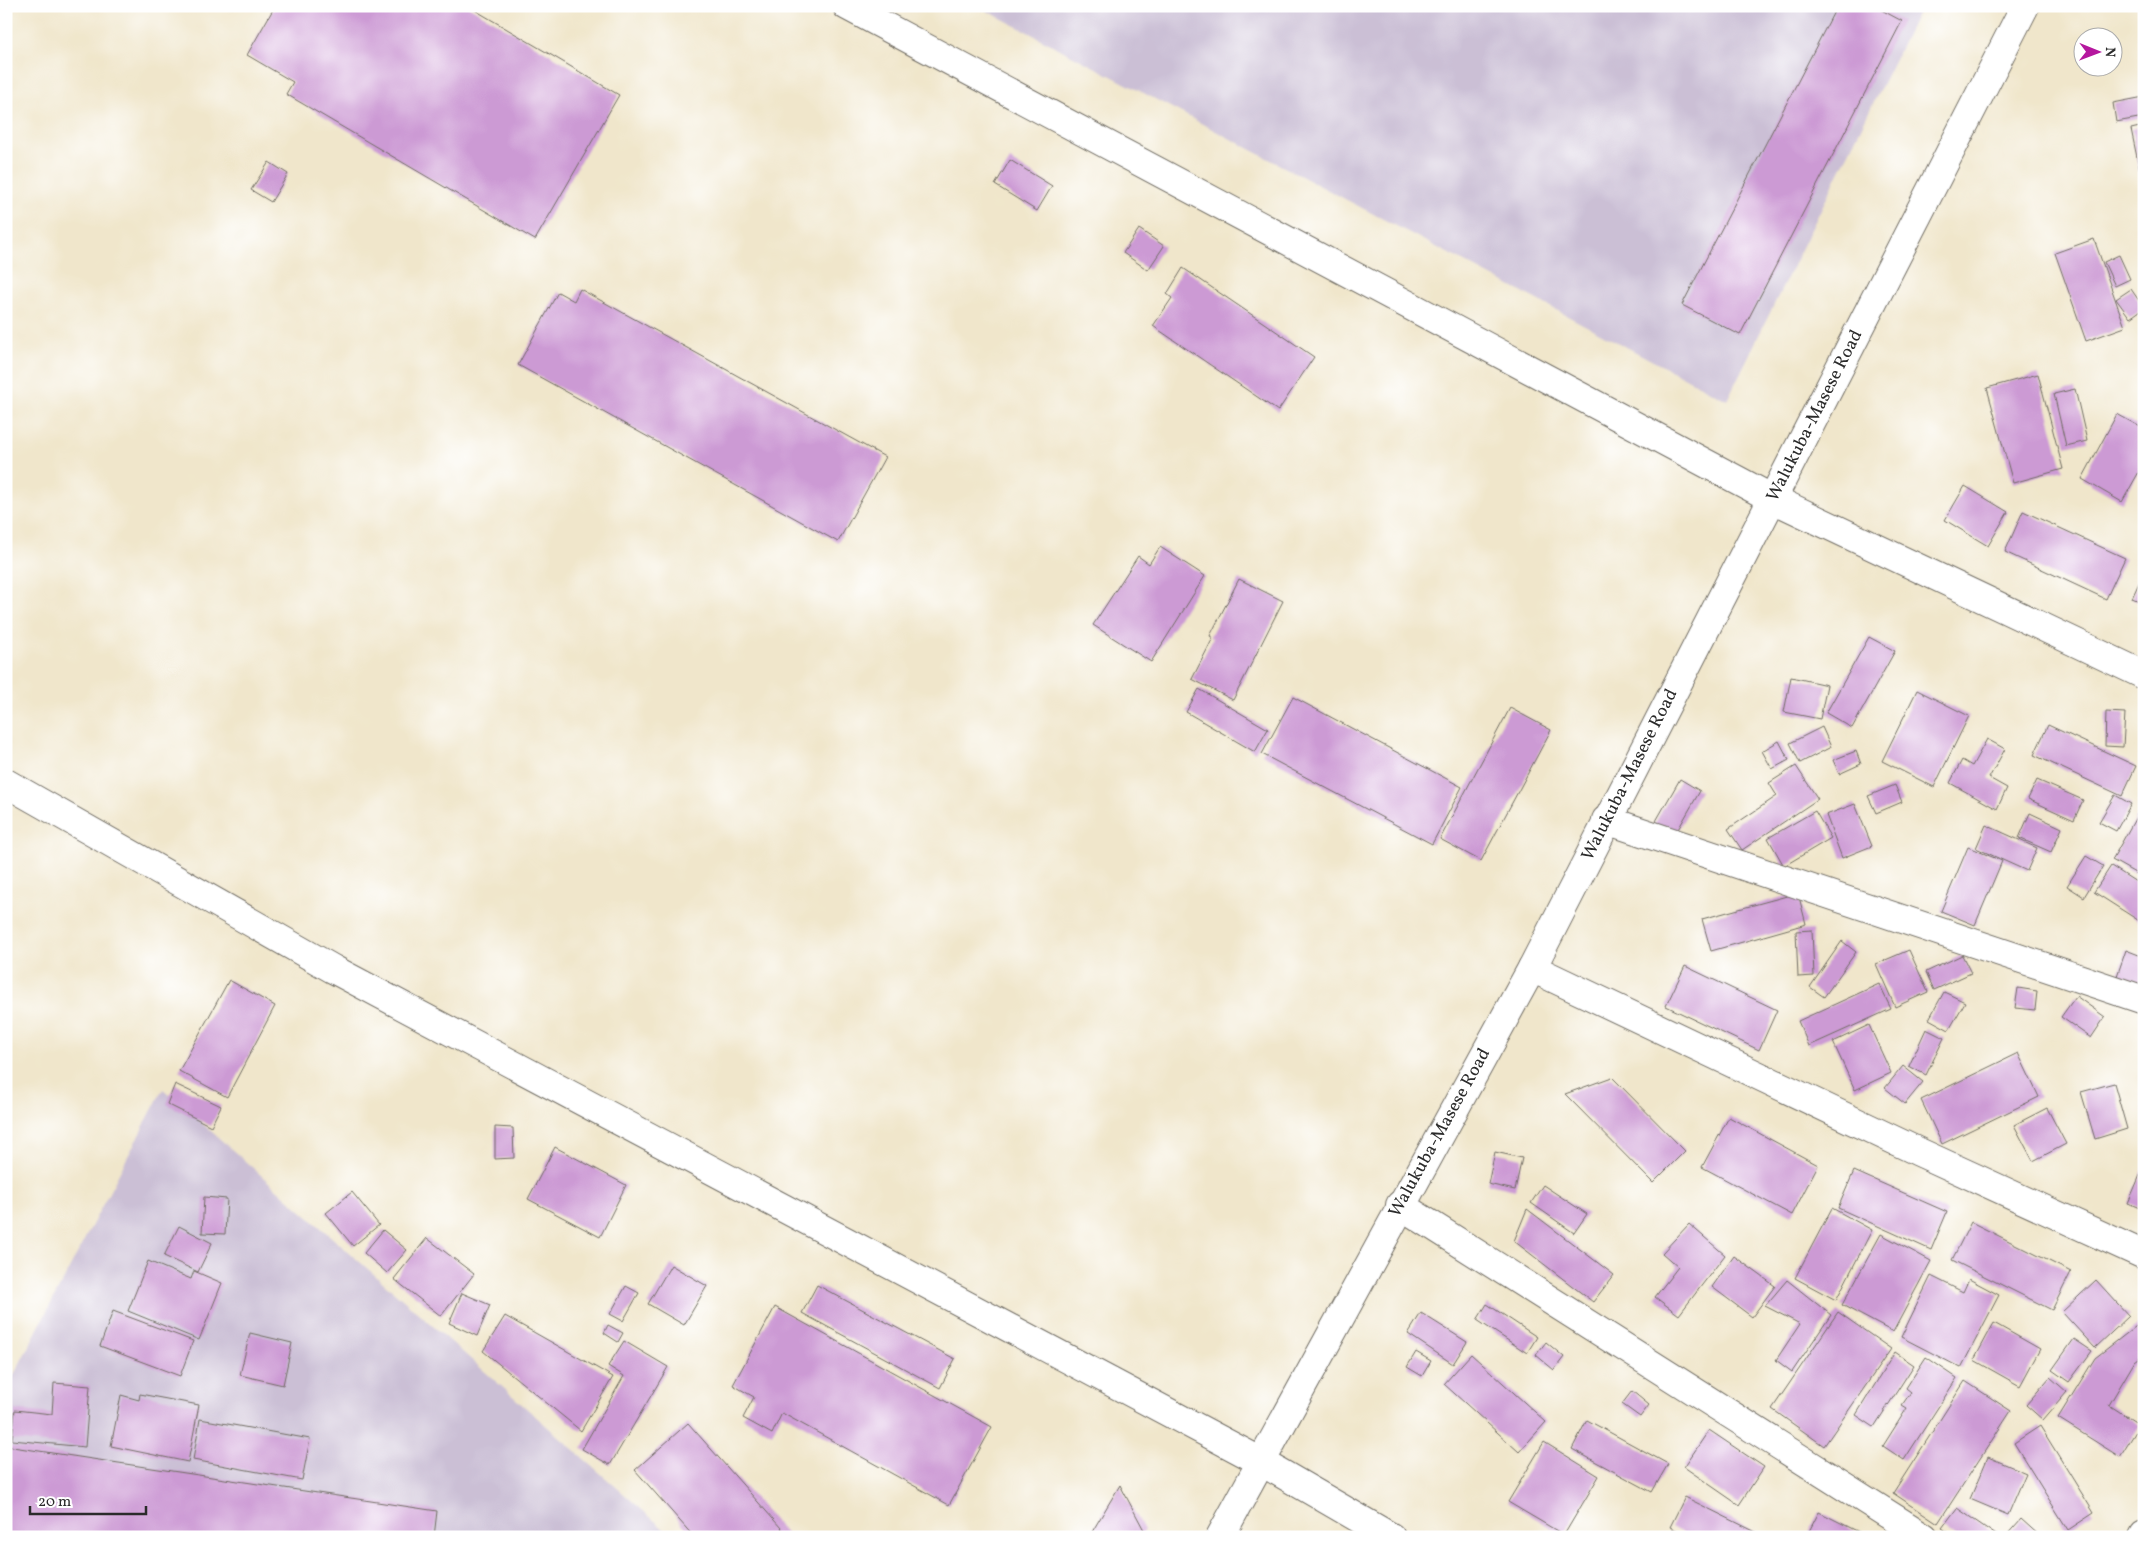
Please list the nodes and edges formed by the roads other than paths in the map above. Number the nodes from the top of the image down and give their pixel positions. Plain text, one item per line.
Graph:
1 (847, 6) edge
2 (2025, 6) edge
3 (1773, 499) junction
4 (2144, 675) edge
5 (6, 783) edge
6 (1606, 820) junction
7 (1532, 968) junction
8 (2144, 1000) edge
9 (1400, 1205) junction
10 (2144, 1255) edge
11 (1260, 1461) junction
12 (1220, 1537) edge
13 (1391, 1537) edge
14 (1924, 1537) edge

1 - 3 street
2 - 3 street, Walukuba-Masese Road
3 - 4 street
3 - 6 street, Walukuba-Masese Road
5 - 11 street
6 - 7 street, Walukuba-Masese Road
6 - 8 street
7 - 9 street, Walukuba-Masese Road
7 - 10 street
9 - 11 street, Walukuba-Masese Road
9 - 14 street
11 - 12 street, Walukuba-Masese Road
11 - 13 street

